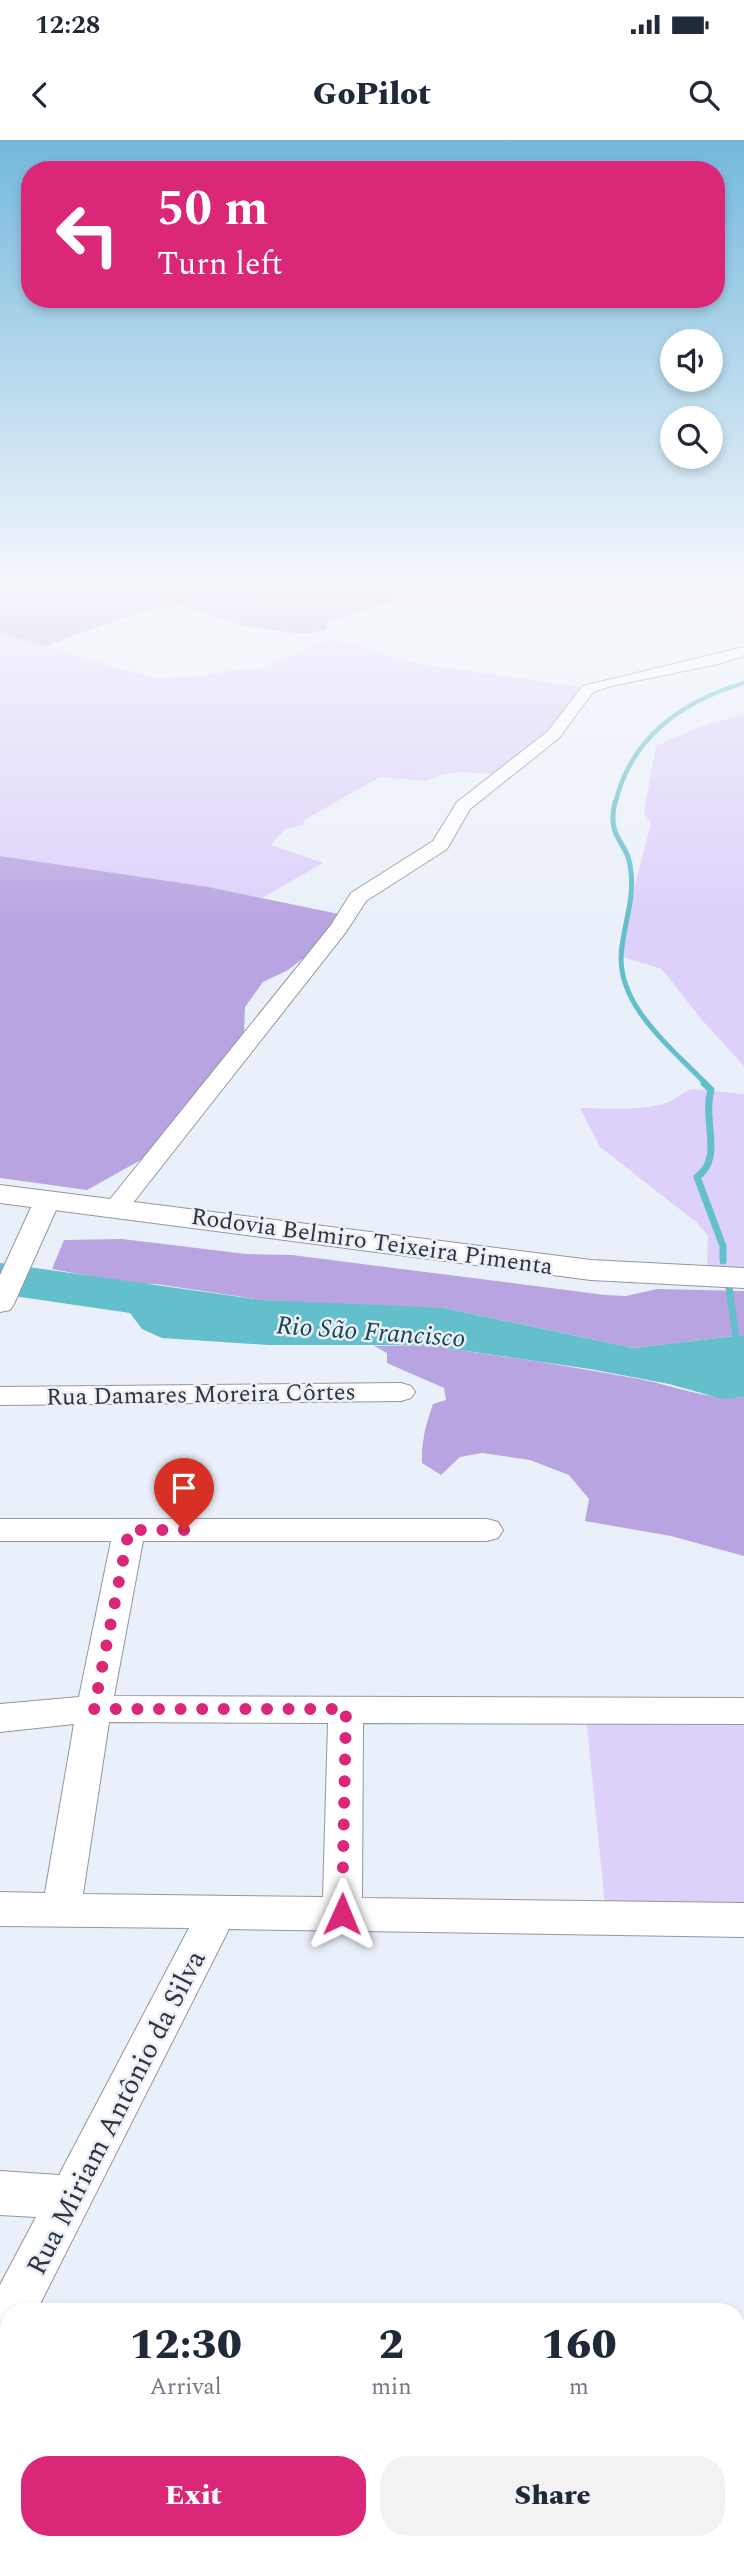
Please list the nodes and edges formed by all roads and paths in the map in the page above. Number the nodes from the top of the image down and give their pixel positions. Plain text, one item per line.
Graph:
1 (580, 700) edge
2 (0, 1194) edge
3 (47, 1200) junction
4 (116, 1208) junction
5 (744, 1278) edge
6 (0, 1304) edge
7 (401, 1392) dead end
8 (0, 1396) edge
9 (0, 1530) edge
10 (129, 1530) junction
11 (487, 1530) dead end
12 (94, 1709) junction
13 (346, 1709) junction
14 (744, 1711) edge
15 (0, 1718) edge
16 (0, 1909) edge
17 (61, 1910) junction
18 (217, 1913) junction
19 (342, 1914) junction
20 (744, 1920) edge
21 (0, 2193) edge
22 (73, 2197) junction
23 (16, 2303) edge

1 - 4 street
2 - 3 main road, Rodovia Belmiro Teixeira Pimenta
3 - 4 main road, Rodovia Belmiro Teixeira Pimenta
3 - 6 street
4 - 5 main road, Rodovia Belmiro Teixeira Pimenta
7 - 8 street, Rua Damares Moreira Côrtes
9 - 10 street
10 - 11 street
10 - 12 street
12 - 13 street
12 - 15 street
12 - 17 street
13 - 14 street
13 - 19 street
16 - 17 street
17 - 18 street
18 - 19 street
18 - 22 street, Rua Miriam Antônio da Silva
19 - 20 street
21 - 22 street
22 - 23 street, Rua Miriam Antônio da Silva

